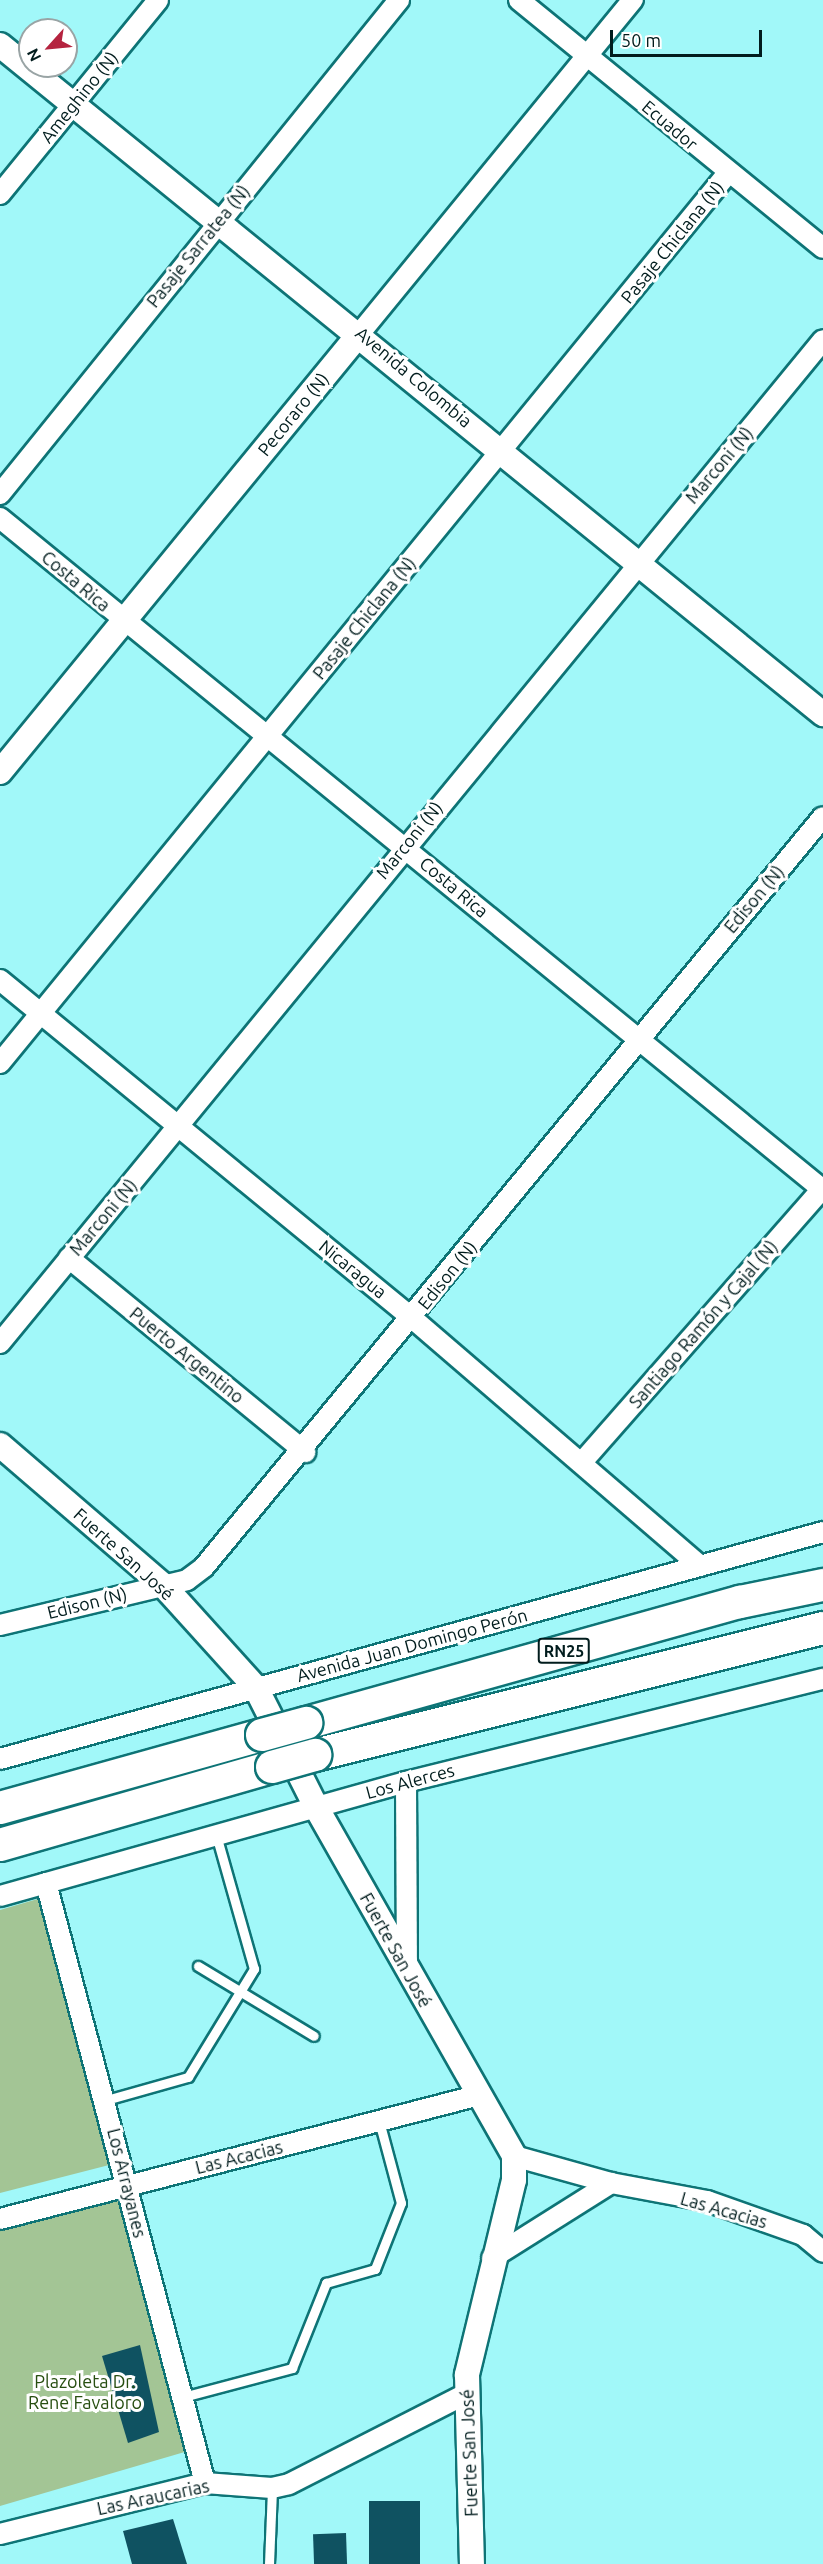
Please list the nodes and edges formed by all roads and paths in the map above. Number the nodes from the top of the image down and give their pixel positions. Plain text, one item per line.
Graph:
1 (158, 0) edge
2 (399, 0) edge
3 (519, 0) edge
4 (633, 0) edge
5 (0, 45) edge
6 (588, 56) junction
7 (73, 104) junction
8 (728, 173) junction
9 (0, 194) edge
10 (218, 220) junction
11 (823, 248) edge
12 (360, 333) junction
13 (823, 340) edge
14 (501, 449) junction
15 (0, 494) edge
16 (0, 518) edge
17 (640, 561) junction
18 (123, 621) junction
19 (823, 714) edge
20 (267, 736) junction
21 (0, 772) edge
22 (823, 817) edge
23 (404, 846) junction
24 (0, 980) edge
25 (42, 1014) junction
26 (636, 1039) junction
27 (0, 1063) edge
28 (178, 1126) junction
29 (823, 1189) edge
30 (69, 1258) junction
31 (412, 1318) junction
32 (0, 1343) edge
33 (0, 1444) edge
34 (305, 1452) junction
35 (583, 1461) junction
36 (823, 1532) edge
37 (700, 1566) junction
38 (163, 1585) junction
39 (823, 1585) edge
40 (0, 1624) edge
41 (823, 1628) edge
42 (823, 1679) edge
43 (256, 1688) junction
44 (0, 1759) edge
45 (406, 1782) junction
46 (0, 1808) edge
47 (316, 1808) junction
48 (217, 1838) junction
49 (0, 1845) edge
50 (46, 1883) junction
51 (0, 1896) edge
52 (198, 1966) dead end
53 (407, 1970) junction
54 (240, 1991) junction
55 (314, 2036) dead end
56 (479, 2095) junction
57 (106, 2100) junction
58 (379, 2121) junction
59 (514, 2156) junction
60 (611, 2183) junction
61 (127, 2185) junction
62 (0, 2219) edge
63 (823, 2252) edge
64 (492, 2258) junction
65 (465, 2394) junction
66 (183, 2397) junction
67 (205, 2483) junction
68 (272, 2488) junction
69 (0, 2534) edge
70 (269, 2564) edge
71 (472, 2564) edge

1 - 7 street, Ameghino (N)
2 - 10 street, Pasaje Sarratea (N)
3 - 6 street, Ecuador
4 - 6 street, Pecoraro (N)
5 - 7 street, Avenida Colombia
6 - 8 street, Ecuador
6 - 12 street, Pecoraro (N)
7 - 9 street, Ameghino (N)
7 - 10 street, Avenida Colombia
8 - 11 street, Ecuador
8 - 14 street, Pasaje Chiclana (N)
10 - 12 street, Avenida Colombia
10 - 15 street, Pasaje Sarratea (N)
12 - 14 street, Avenida Colombia
12 - 18 street, Pecoraro (N)
13 - 17 street, Marconi (N)
14 - 17 street, Avenida Colombia
14 - 20 street, Pasaje Chiclana (N)
16 - 18 street, Costa Rica
17 - 19 street, Avenida Colombia
17 - 23 street, Marconi (N)
18 - 20 street, Costa Rica
18 - 21 street, Pecoraro (N)
20 - 23 street, Costa Rica
20 - 25 street, Pasaje Chiclana (N)
22 - 26 street, Edison (N)
23 - 26 street, Costa Rica
23 - 28 street, Marconi (N)
24 - 25 street, Nicaragua
25 - 27 street, Pasaje Chiclana (N)
25 - 28 street, Nicaragua
26 - 29 street, Costa Rica
26 - 31 street, Edison (N)
28 - 30 street, Marconi (N)
28 - 31 street, Nicaragua
29 - 35 street, Santiago Ramón y Cajal (N)
30 - 32 street, Marconi (N)
30 - 34 street, Puerto Argentino
31 - 34 street, Edison (N)
31 - 35 street, Nicaragua
33 - 38 street, Fuerte San José
34 - 38 street, Edison (N)
35 - 37 street, Nicaragua
36 - 37 street, Avenida Juan Domingo Perón
37 - 43 street, Avenida Juan Domingo Perón
38 - 40 street, Edison (N)
38 - 43 street, Fuerte San José
39 - 46 highway, RN25, bridge
41 - 49 highway, RN25, bridge
42 - 45 street, Los Alerces
43 - 44 street, Avenida Juan Domingo Perón
43 - 47 street, Fuerte San José
45 - 47 street, Los Alerces
45 - 53 street
47 - 48 street, Los Alerces
47 - 53 street, Fuerte San José
48 - 50 street, Los Alerces
48 - 54 lane
50 - 51 street, Los Alerces
50 - 57 street, Los Arrayanes
52 - 54 lane
53 - 56 street, Fuerte San José
54 - 55 lane
54 - 57 lane
56 - 58 street, Las Acacias
56 - 59 street, Fuerte San José
57 - 61 street, Los Arrayanes
58 - 61 street, Las Acacias
58 - 66 lane
59 - 60 street, Las Acacias
59 - 64 street, Fuerte San José
60 - 63 street, Las Acacias
60 - 64 street
61 - 62 street, Las Acacias
61 - 66 street, Los Arrayanes
64 - 65 street, Fuerte San José
65 - 68 street
65 - 71 street, Fuerte San José
66 - 67 street, Los Arrayanes
67 - 68 street, Las Araucarias
67 - 69 street, Las Araucarias
68 - 70 lane

